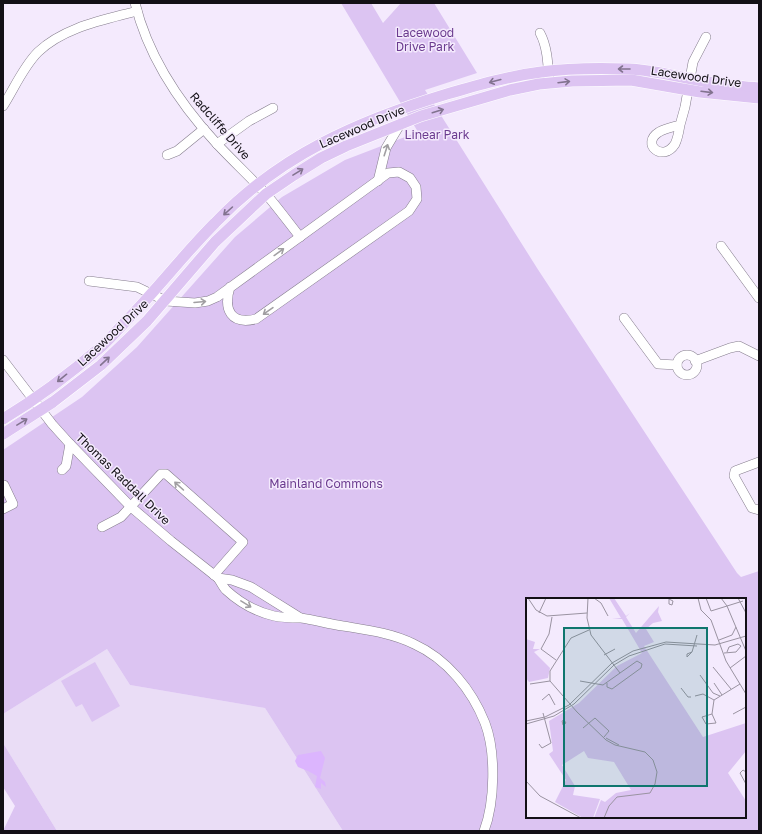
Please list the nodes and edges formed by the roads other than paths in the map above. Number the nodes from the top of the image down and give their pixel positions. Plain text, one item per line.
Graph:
1 (136, 7) edge
2 (540, 33) dead end
3 (706, 37) dead end
4 (548, 71) junction
5 (549, 83) junction
6 (689, 84) junction
7 (759, 88) edge
8 (759, 98) edge
9 (3, 106) edge
10 (273, 108) dead end
11 (401, 123) junction
12 (680, 125) dead end
13 (204, 129) junction
14 (217, 144) junction
15 (167, 155) dead end
16 (378, 181) junction
17 (257, 184) junction
18 (266, 194) junction
19 (300, 237) junction
20 (721, 246) dead end
21 (89, 281) dead end
22 (230, 287) junction
23 (152, 294) junction
24 (759, 298) edge
25 (166, 301) junction
26 (624, 318) dead end
27 (759, 356) edge
28 (3, 360) edge
29 (696, 361) junction
30 (677, 365) junction
31 (37, 406) junction
32 (3, 419) edge
33 (3, 434) edge
34 (70, 444) junction
35 (759, 462) edge
36 (62, 470) dead end
37 (3, 485) edge
38 (131, 506) junction
39 (3, 509) edge
40 (759, 510) edge
41 (102, 527) dead end
42 (216, 576) junction
43 (302, 618) junction
44 (484, 831) edge

1 - 9 street
1 - 13 street, Radcliffe Drive
2 - 4 street
3 - 6 street
4 - 5 street
6 -> 4 main road, Lacewood Drive
4 -> 17 main road, Lacewood Drive
5 -> 6 main road, Lacewood Drive
11 -> 5 main road, Lacewood Drive
6 - 7 main road, Lacewood Drive
6 -> 8 main road, Lacewood Drive
6 - 12 street
10 - 14 street
16 -> 11 street
18 -> 11 main road, Lacewood Drive
13 - 14 street, Radcliffe Drive
13 - 15 street
14 - 17 street, Radcliffe Drive
16 - 19 street
16 -> 22 street
17 - 18 street, Radcliffe Drive
17 -> 23 main road, Lacewood Drive
18 - 19 street, Radcliffe Drive
18 - 25 main road, Lacewood Drive
22 -> 19 street
20 - 24 street
21 - 23 street
25 -> 22 street
23 - 25 street
23 -> 31 main road, Lacewood Drive
31 -> 25 main road, Lacewood Drive
26 - 30 street
27 - 29 street
28 - 31 street, Thomas Raddall Drive
29 - 30 street
29 - 30 street
31 - 32 main road, Lacewood Drive
33 -> 31 main road, Lacewood Drive
31 - 34 street, Thomas Raddall Drive
34 - 36 street
34 - 38 street, Thomas Raddall Drive
35 - 40 street
37 - 39 street
38 - 41 street
38 - 42 street, Thomas Raddall Drive
42 -> 38 street
42 - 43 street, Thomas Raddall Drive
42 -> 43 street, Thomas Raddall Drive
43 - 44 street, Thomas Raddall Drive

